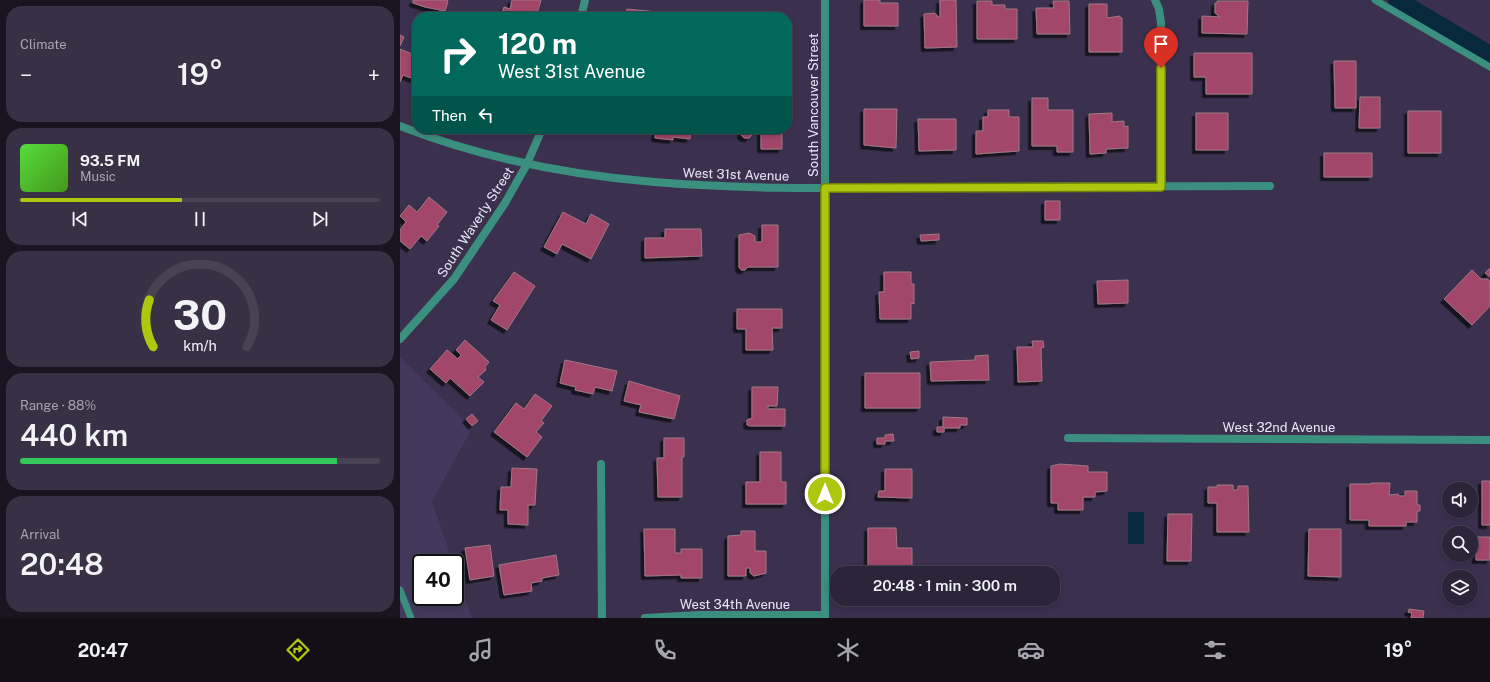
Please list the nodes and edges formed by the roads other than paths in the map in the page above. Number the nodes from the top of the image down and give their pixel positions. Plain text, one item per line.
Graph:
1 (585, 0) edge
2 (825, 0) edge
3 (1155, 0) edge
4 (1375, 0) edge
5 (582, 12) edge
6 (1490, 67) edge
7 (400, 126) edge
8 (412, 130) edge
9 (423, 134) edge
10 (540, 134) edge
11 (527, 164) junction
12 (1270, 186) dead end
13 (1161, 187) junction
14 (825, 188) junction
15 (400, 339) edge
16 (1068, 438) dead end
17 (1490, 440) edge
18 (601, 464) dead end
19 (400, 590) edge
20 (825, 617) edge
21 (411, 618) edge
22 (602, 618) edge
23 (644, 618) edge

1 - 5 street
2 - 14 street, South Vancouver Street
3 - 13 street
4 - 6 lane
7 - 8 street, West 31st Avenue
9 - 11 street, West 31st Avenue
10 - 11 street, South Waverly Street
11 - 14 street, West 31st Avenue
11 - 15 street, South Waverly Street
12 - 13 street, West 31st Avenue
13 - 14 street, West 31st Avenue
14 - 20 street, South Vancouver Street
16 - 17 street, West 32nd Avenue
18 - 22 street
19 - 21 lane
20 - 23 street, West 34th Avenue

